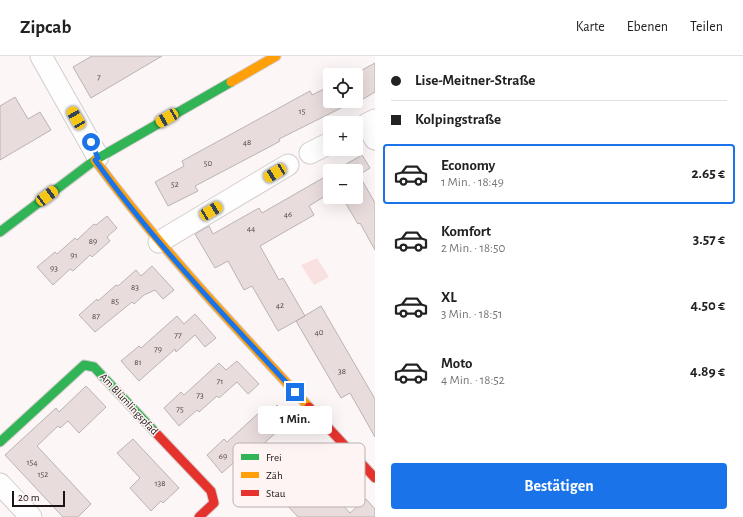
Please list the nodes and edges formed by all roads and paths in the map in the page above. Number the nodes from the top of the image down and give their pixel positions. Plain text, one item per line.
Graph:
1 (41, 56) edge
2 (276, 56) edge
3 (323, 146) edge
4 (310, 153) dead end
5 (97, 159) junction
6 (288, 165) dead end
7 (0, 232) edge
8 (159, 242) junction
9 (0, 442) edge
10 (343, 443) edge
11 (365, 467) edge
12 (375, 478) edge
13 (0, 484) edge
14 (31, 517) edge
15 (199, 517) edge

1 - 5 street
2 - 5 street
3 - 4 street
5 - 7 street
5 - 8 street
6 - 8 street
8 - 10 street
9 - 15 street, Am Blümlingspfad
11 - 12 street
13 - 14 street

